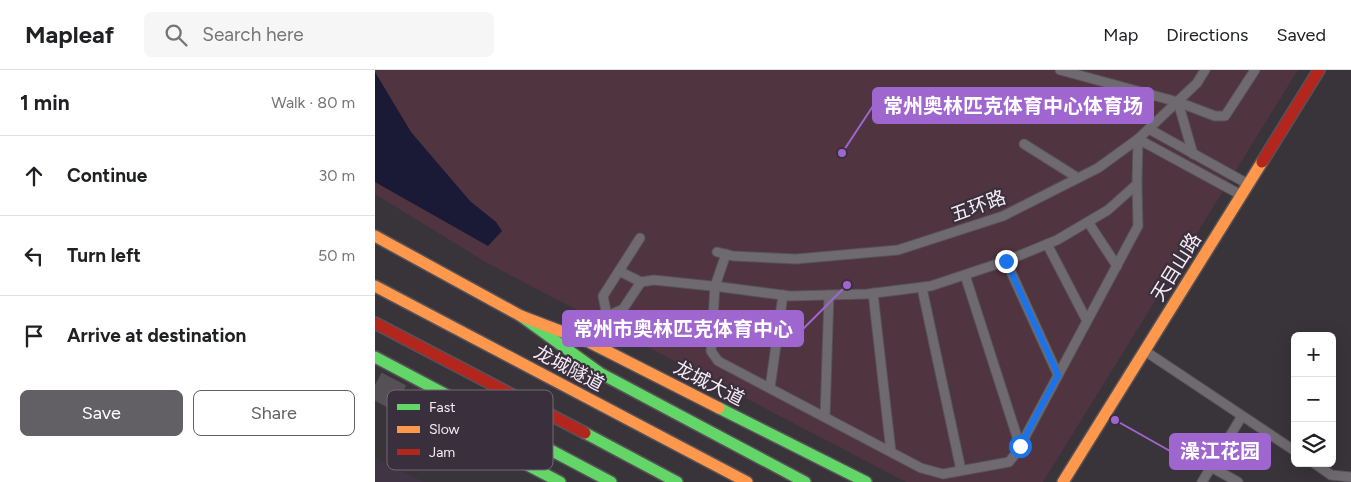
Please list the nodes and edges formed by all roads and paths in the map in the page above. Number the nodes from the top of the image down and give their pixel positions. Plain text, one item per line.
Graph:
1 (1060, 70) edge
2 (1205, 70) edge
3 (1255, 70) edge
4 (1319, 70) edge
5 (1178, 102) junction
6 (1149, 129) junction
7 (1138, 139) junction
8 (1024, 144) dead end
9 (1193, 154) junction
10 (1078, 178) junction
11 (1137, 184) junction
12 (1248, 184) junction
13 (1241, 196) junction
14 (1088, 222) junction
15 (375, 236) edge
16 (640, 238) dead end
17 (375, 240) edge
18 (1047, 244) junction
19 (395, 247) junction
20 (1006, 261) junction
21 (1117, 266) junction
22 (619, 272) junction
23 (965, 275) junction
24 (641, 282) junction
25 (375, 286) edge
26 (715, 286) junction
27 (922, 288) junction
28 (873, 293) junction
29 (783, 295) junction
30 (829, 295) junction
31 (521, 316) junction
32 (607, 316) junction
33 (1087, 321) junction
34 (375, 322) edge
35 (589, 342) junction
36 (1144, 351) junction
37 (375, 358) edge
38 (1058, 375) junction
39 (770, 388) junction
40 (436, 390) edge
41 (503, 390) edge
42 (553, 416) edge
43 (1242, 416) junction
44 (825, 417) junction
45 (1020, 446) junction
46 (1291, 448) edge
47 (553, 452) edge
48 (891, 452) junction
49 (1211, 467) junction
50 (1319, 467) edge
51 (537, 470) edge
52 (961, 470) junction
53 (1351, 477) edge
54 (560, 482) edge
55 (611, 482) edge
56 (677, 482) edge
57 (747, 482) edge
58 (805, 482) edge
59 (866, 482) edge
60 (1063, 482) edge
61 (1202, 482) edge
62 (1238, 482) edge

1 - 5 lane
2 - 5 lane, 五环路
3 - 5 lane
4 - 12 main road, 天目山路
5 - 6 lane, 五环路
5 - 9 lane
6 - 7 lane, 五环路
6 - 9 lane
7 - 10 lane, 五环路
7 - 11 lane
7 - 13 lane
8 - 10 lane
9 - 12 lane
10 - 26 lane, 五环路
11 - 14 lane
11 - 21 lane
12 - 13 main road, 天目山路
13 - 36 main road, 天目山路
14 - 18 lane
14 - 21 lane
15 - 19 main road, 龙城大道
16 - 22 lane
17 - 19 main road
18 - 20 lane
18 - 33 lane
19 - 31 main road, 龙城大道
20 - 23 lane
20 - 38 lane
21 - 33 lane
22 - 24 lane
22 - 32 lane
23 - 27 lane
23 - 45 lane
24 - 26 lane
24 - 32 lane
25 - 57 main road, 龙城隧道
26 - 29 lane
26 - 39 lane
27 - 28 lane
27 - 52 lane
28 - 30 lane
28 - 48 lane
29 - 30 lane
29 - 39 lane
30 - 44 lane
31 - 35 main road, 龙城大道
31 - 58 main road
32 - 35 lane
33 - 38 lane
34 - 41 main road
35 - 59 main road, 龙城大道
36 - 43 lane
36 - 60 main road, 天目山路
37 - 40 main road
38 - 45 lane
39 - 44 lane
42 - 56 main road
43 - 46 lane
43 - 49 lane
44 - 48 lane
45 - 52 lane
47 - 55 main road
48 - 52 lane
49 - 61 lane
49 - 62 lane
50 - 53 lane
51 - 54 main road

